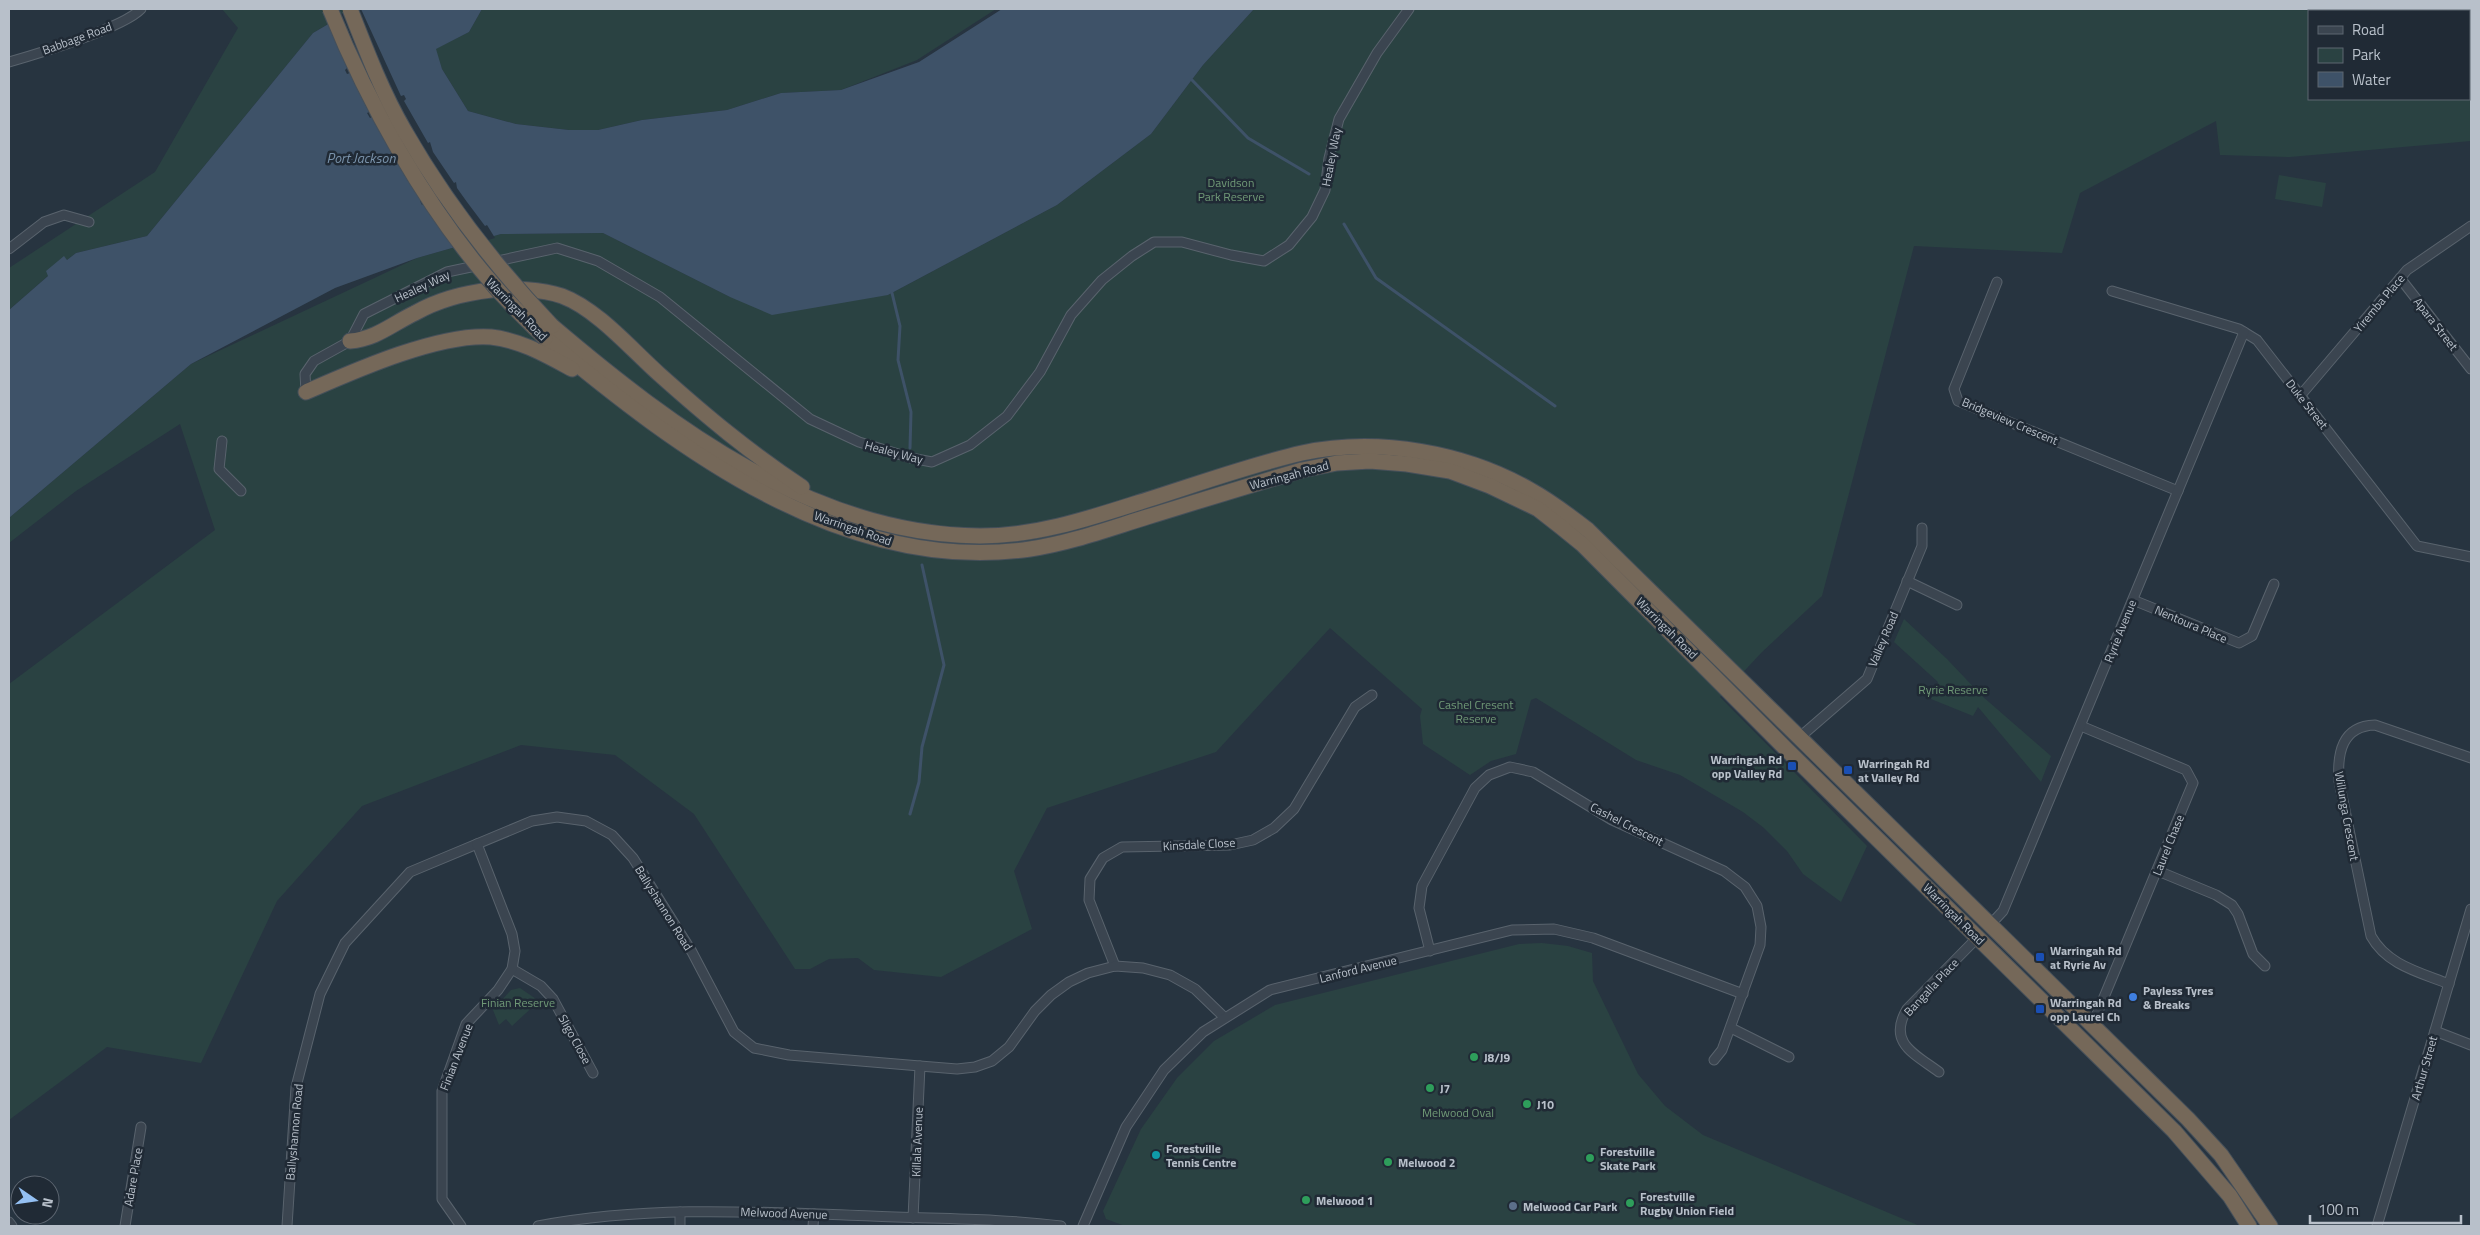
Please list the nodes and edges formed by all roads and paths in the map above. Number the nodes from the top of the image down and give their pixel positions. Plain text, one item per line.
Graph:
1 (141, 9) edge
2 (330, 9) edge
3 (350, 9) edge
4 (1409, 9) edge
5 (9, 62) edge
6 (90, 222) dead end
7 (2471, 226) edge
8 (9, 249) edge
9 (2400, 278) junction
10 (1997, 282) dead end
11 (2112, 291) dead end
12 (548, 332) junction
13 (2244, 332) junction
14 (350, 341) junction
15 (2471, 369) edge
16 (602, 385) junction
17 (306, 392) joint
18 (2300, 396) junction
19 (222, 441) dead end
20 (241, 491) dead end
21 (2178, 491) junction
22 (832, 507) junction
23 (1922, 528) dead end
24 (2471, 557) edge
25 (1907, 581) junction
26 (2274, 584) dead end
27 (2133, 600) junction
28 (1957, 605) dead end
29 (1372, 695) dead end
30 (2081, 726) junction
31 (1800, 737) junction
32 (1786, 749) junction
33 (2471, 758) edge
34 (476, 844) junction
35 (2158, 870) junction
36 (2471, 909) edge
37 (1990, 925) junction
38 (1977, 938) junction
39 (1430, 951) junction
40 (1114, 966) junction
41 (2265, 966) dead end
42 (512, 969) junction
43 (2449, 984) junction
44 (1743, 994) junction
45 (1224, 1017) junction
46 (2092, 1026) junction
47 (1731, 1028) junction
48 (2435, 1031) junction
49 (2471, 1045) edge
50 (1789, 1057) dead end
51 (1714, 1060) dead end
52 (920, 1066) junction
53 (1939, 1072) dead end
54 (593, 1073) dead end
55 (141, 1127) dead end
56 (680, 1212) junction
57 (814, 1214) junction
58 (913, 1218) junction
59 (9, 1222) edge
60 (12, 1226) edge
61 (125, 1226) edge
62 (287, 1226) edge
63 (461, 1226) edge
64 (538, 1226) edge
65 (680, 1226) edge
66 (813, 1226) edge
67 (1061, 1226) edge
68 (1083, 1226) edge
69 (2249, 1226) edge
70 (2270, 1226) edge
71 (2376, 1226) edge

1 - 5 street, Babbage Road
2 - 12 highway, Warringah Road, bridge
3 - 12 highway, Warringah Road, bridge
4 - 14 street, Healey Way
6 - 8 street
7 - 9 street, Yiremba Place
9 - 15 street, Apara Street
9 - 18 street, Yiremba Place
10 - 21 street, Bridgeview Crescent
11 - 13 street, Duke Street
12 - 16 highway, Warringah Road
12 - 22 highway, Warringah Road
13 - 18 street, Duke Street
13 - 21 street, Ryrie Avenue
14 - 17 street
14 - 22 highway
16 - 17 highway
16 - 32 highway, Warringah Road
18 - 24 street, Duke Street
19 - 20 street
21 - 27 street, Ryrie Avenue
22 - 31 highway, Warringah Road
23 - 25 street, Valley Road
25 - 28 street
25 - 31 street, Valley Road
26 - 27 street, Nentoura Place
27 - 30 street, Ryrie Avenue
29 - 40 street, Kinsdale Close
30 - 35 street, Laurel Chase
30 - 37 street, Ryrie Avenue
31 - 32 highway, Valley Road
31 - 37 highway, Warringah Road
32 - 38 highway, Warringah Road
33 - 43 street, Willunga Crescent
34 - 42 street, Finian Avenue
34 - 52 street, Ballyshannon Road
34 - 62 street, Ballyshannon Road
35 - 41 street
35 - 46 street, Laurel Chase
36 - 43 street, Arthur Street
37 - 38 highway, Bangalla Place
37 - 46 highway, Warringah Road
38 - 53 street, Bangalla Place
38 - 69 highway, Warringah Road
39 - 44 street, Lanford Avenue
39 - 44 street, Cashel Crescent
39 - 45 street, Lanford Avenue
40 - 45 street, Ballyshannon Road
40 - 52 street, Ballyshannon Road
42 - 54 street, Sligo Close
42 - 63 street, Finian Avenue
43 - 48 street, Arthur Street
44 - 47 street, Cashel Crescent
45 - 68 street, Lanford Avenue
46 - 70 highway, Warringah Road
47 - 50 street
47 - 51 street, Cashel Crescent
48 - 49 street
48 - 71 street, Arthur Street
52 - 58 street, Killala Avenue
55 - 61 street, Adare Place
56 - 57 street, Melwood Avenue
56 - 64 street, Melwood Avenue
56 - 65 street
57 - 58 street, Melwood Avenue
57 - 66 street
58 - 67 street, Melwood Avenue
59 - 60 street

